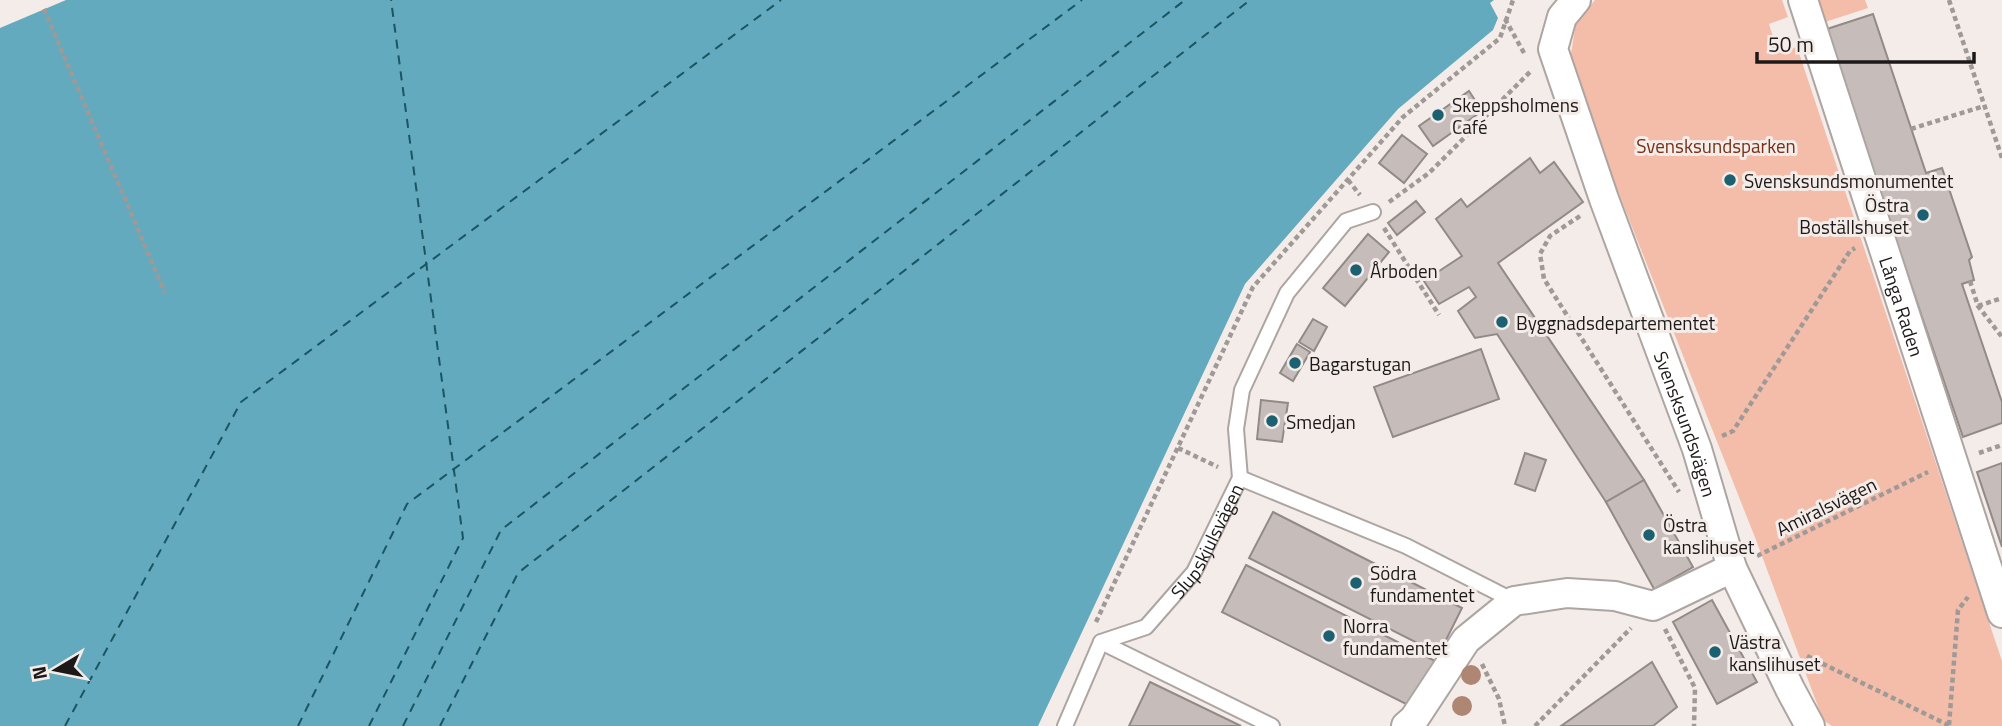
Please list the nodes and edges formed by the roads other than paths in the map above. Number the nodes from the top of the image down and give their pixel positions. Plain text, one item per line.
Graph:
1 (1576, 0) edge
2 (1803, 0) edge
3 (1374, 212) road end
4 (1240, 478) junction
5 (1732, 568) junction
6 (1514, 601) junction
7 (1998, 601) edge
8 (1101, 642) junction
9 (1065, 726) edge
10 (1272, 726) edge
11 (1406, 726) edge
12 (1810, 726) edge

1 - 5 street, Svensksundsvägen
2 - 7 street, Långa Raden
3 - 4 lane
4 - 6 lane, Slupskjulsvägen
4 - 8 lane, Slupskjulsvägen
5 - 6 street
5 - 12 street, Svensksundsvägen
6 - 11 street
8 - 9 lane
8 - 10 lane

